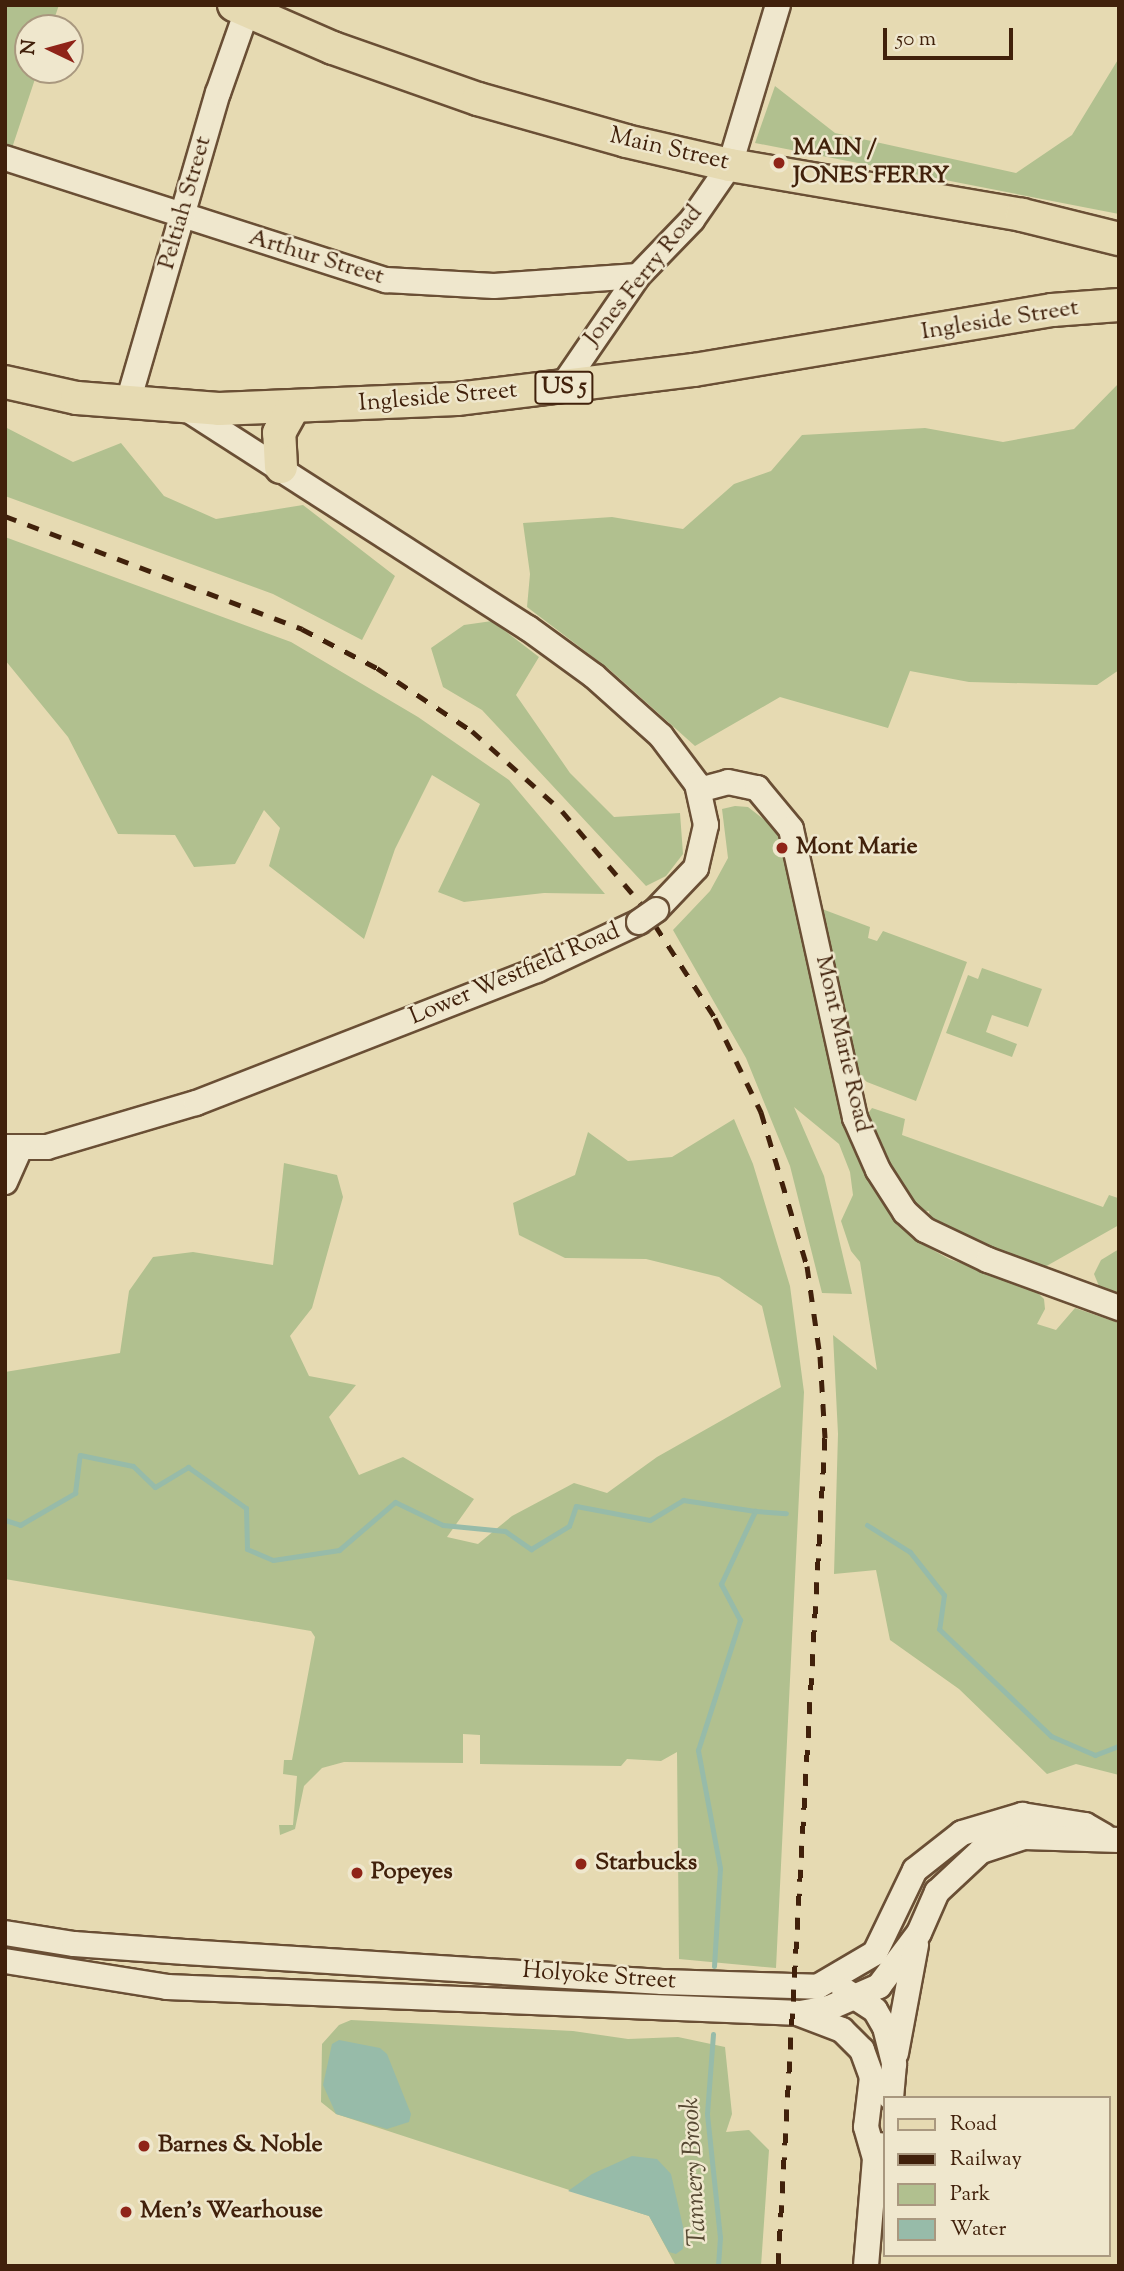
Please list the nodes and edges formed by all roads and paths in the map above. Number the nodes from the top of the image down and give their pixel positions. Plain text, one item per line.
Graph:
1 (778, 5) edge
2 (243, 7) edge
3 (5, 158) edge
4 (730, 165) junction
5 (181, 216) junction
6 (1119, 239) edge
7 (638, 276) junction
8 (1119, 305) edge
9 (5, 383) edge
10 (561, 388) junction
11 (128, 402) junction
12 (184, 407) junction
13 (293, 408) junction
14 (281, 467) junction
15 (699, 790) junction
16 (12, 1148) edge
17 (5, 1182) edge
18 (1119, 1308) edge
19 (1115, 1840) edge
20 (5, 1933) edge
21 (919, 1933) junction
22 (5, 1961) edge
23 (860, 1965) junction
24 (5, 1971) edge
25 (55, 1971) junction
26 (829, 1980) junction
27 (855, 1997) junction
28 (800, 2013) junction
29 (894, 2064) junction
30 (872, 2077) junction
31 (891, 2096) edge
32 (880, 2148) edge
33 (866, 2266) edge

1 - 4 street, Jones Ferry Road
2 - 4 main road, Main Street
2 - 5 street, Peltiah Street
3 - 5 street, Arthur Street
4 - 6 main road, Main Street
4 - 7 street, Jones Ferry Road
5 - 7 street, Arthur Street
5 - 11 street, Peltiah Street
7 - 10 street, Jones Ferry Road
8 - 10 main road, Ingleside Street / US 5
9 - 11 main road, Ingleside Street / US 5
10 - 13 main road, Ingleside Street / US 5
11 - 12 main road, Ingleside Street / US 5
12 - 13 main road, Ingleside Street / US 5
12 - 14 street, Lower Westfield Road
13 - 14 main road
14 - 15 street, Lower Westfield Road
15 - 16 street, Lower Westfield Road
15 - 18 street, Mont Marie Road
16 - 17 street, Lower Westfield Road
19 - 21 street, Holyoke Street
19 - 23 street, Holyoke Street
20 - 26 street, Holyoke Street
21 - 27 street, Holyoke Street
21 - 29 street
22 - 25 street, Holyoke Street
23 - 26 street, Holyoke Street
23 - 27 street
24 - 25 street
25 - 28 street, Holyoke Street
26 - 27 street
27 - 28 street, Holyoke Street
27 - 29 street
27 - 30 street
28 - 30 street
29 - 31 street
30 - 32 street
32 - 33 street

